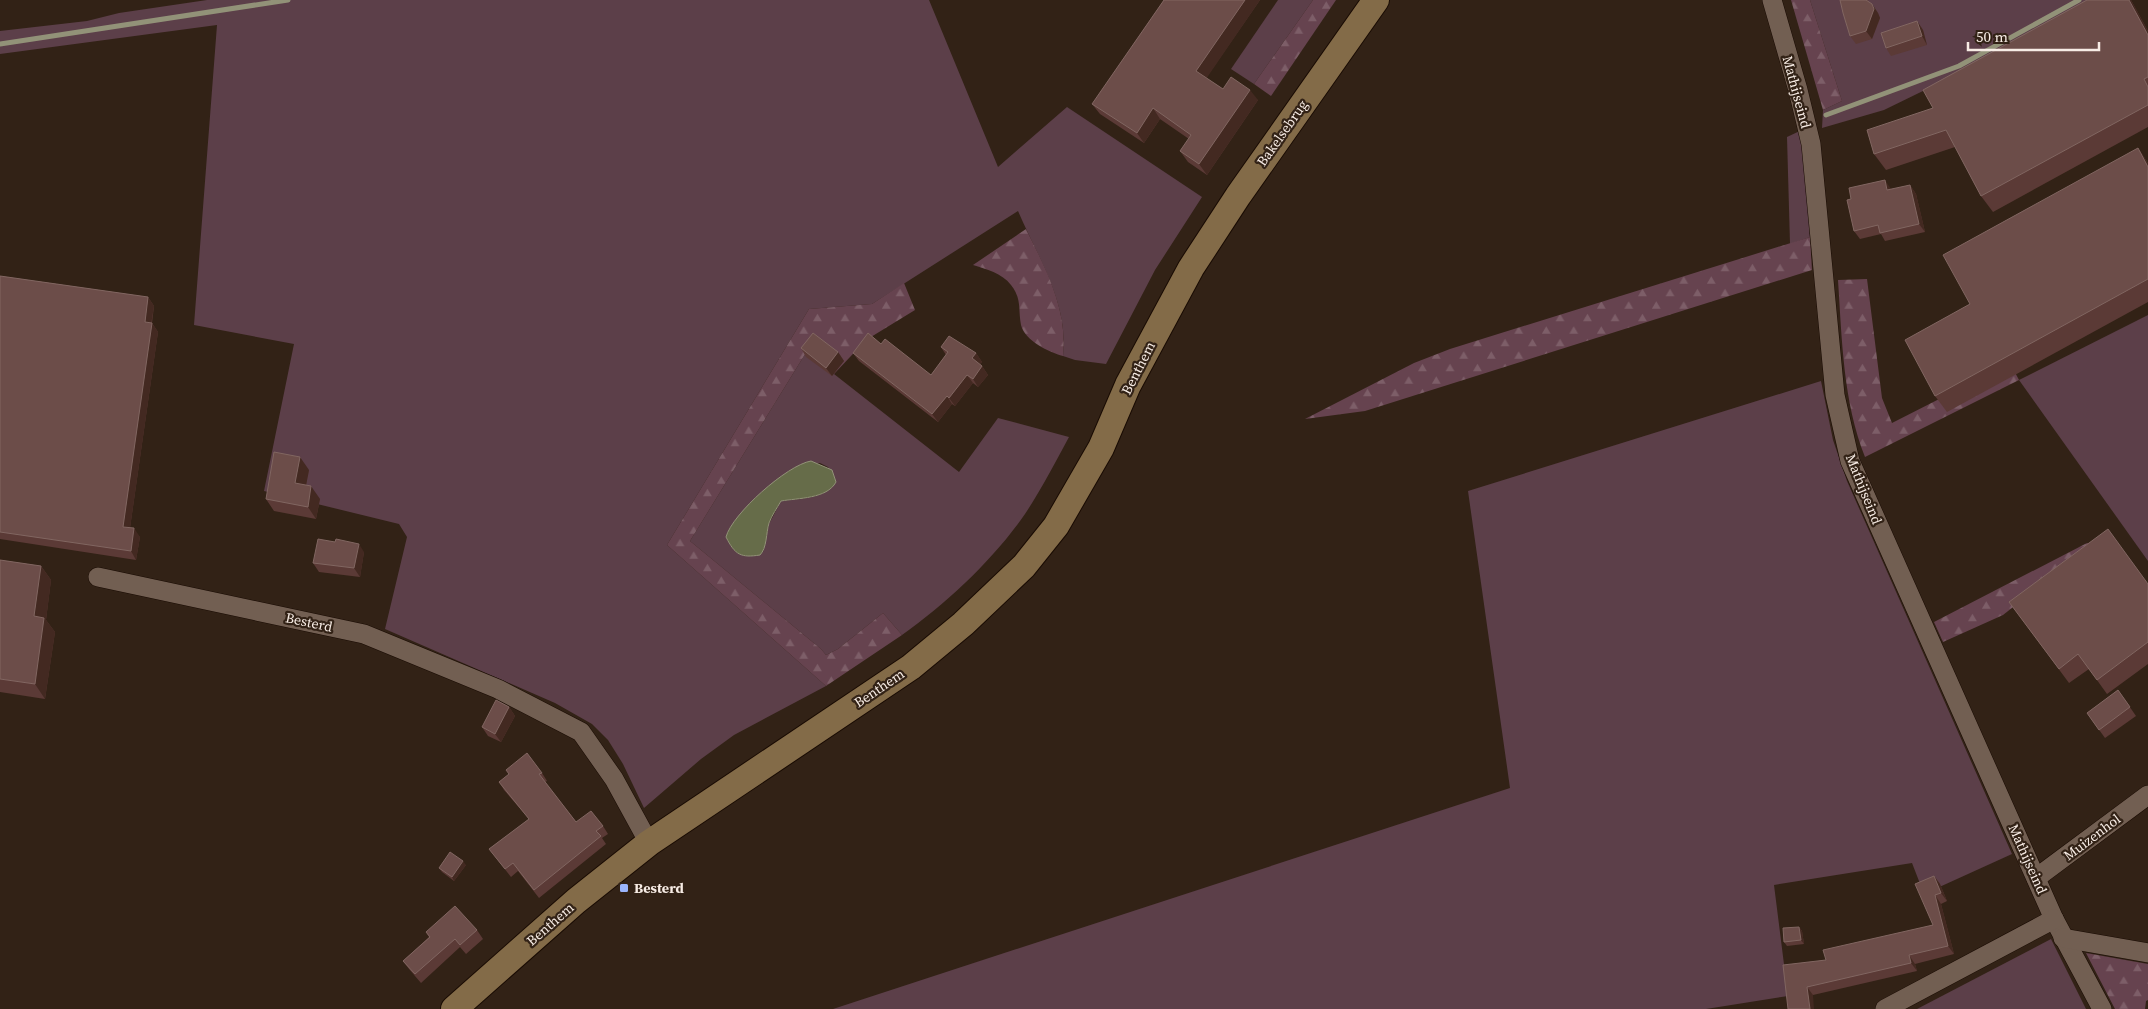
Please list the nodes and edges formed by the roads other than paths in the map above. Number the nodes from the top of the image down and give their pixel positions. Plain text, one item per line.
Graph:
1 (1376, 0) edge
2 (1772, 0) edge
3 (1191, 268) joint
4 (98, 577) dead end
5 (2148, 795) edge
6 (649, 843) junction
7 (2036, 878) junction
8 (2054, 919) junction
9 (2063, 938) junction
10 (2148, 953) edge
11 (454, 1009) edge
12 (1885, 1009) edge
13 (2102, 1009) edge

1 - 3 main road, Bakelsebrug
2 - 7 street, Mathijseind
3 - 6 main road, Benthem
4 - 6 street, Besterd
5 - 7 street, Muizenhol
6 - 11 main road, Benthem
7 - 8 street, Mathijseind
8 - 9 street, Mathijseind
8 - 12 street
9 - 10 street
9 - 13 street, Mathijseind

